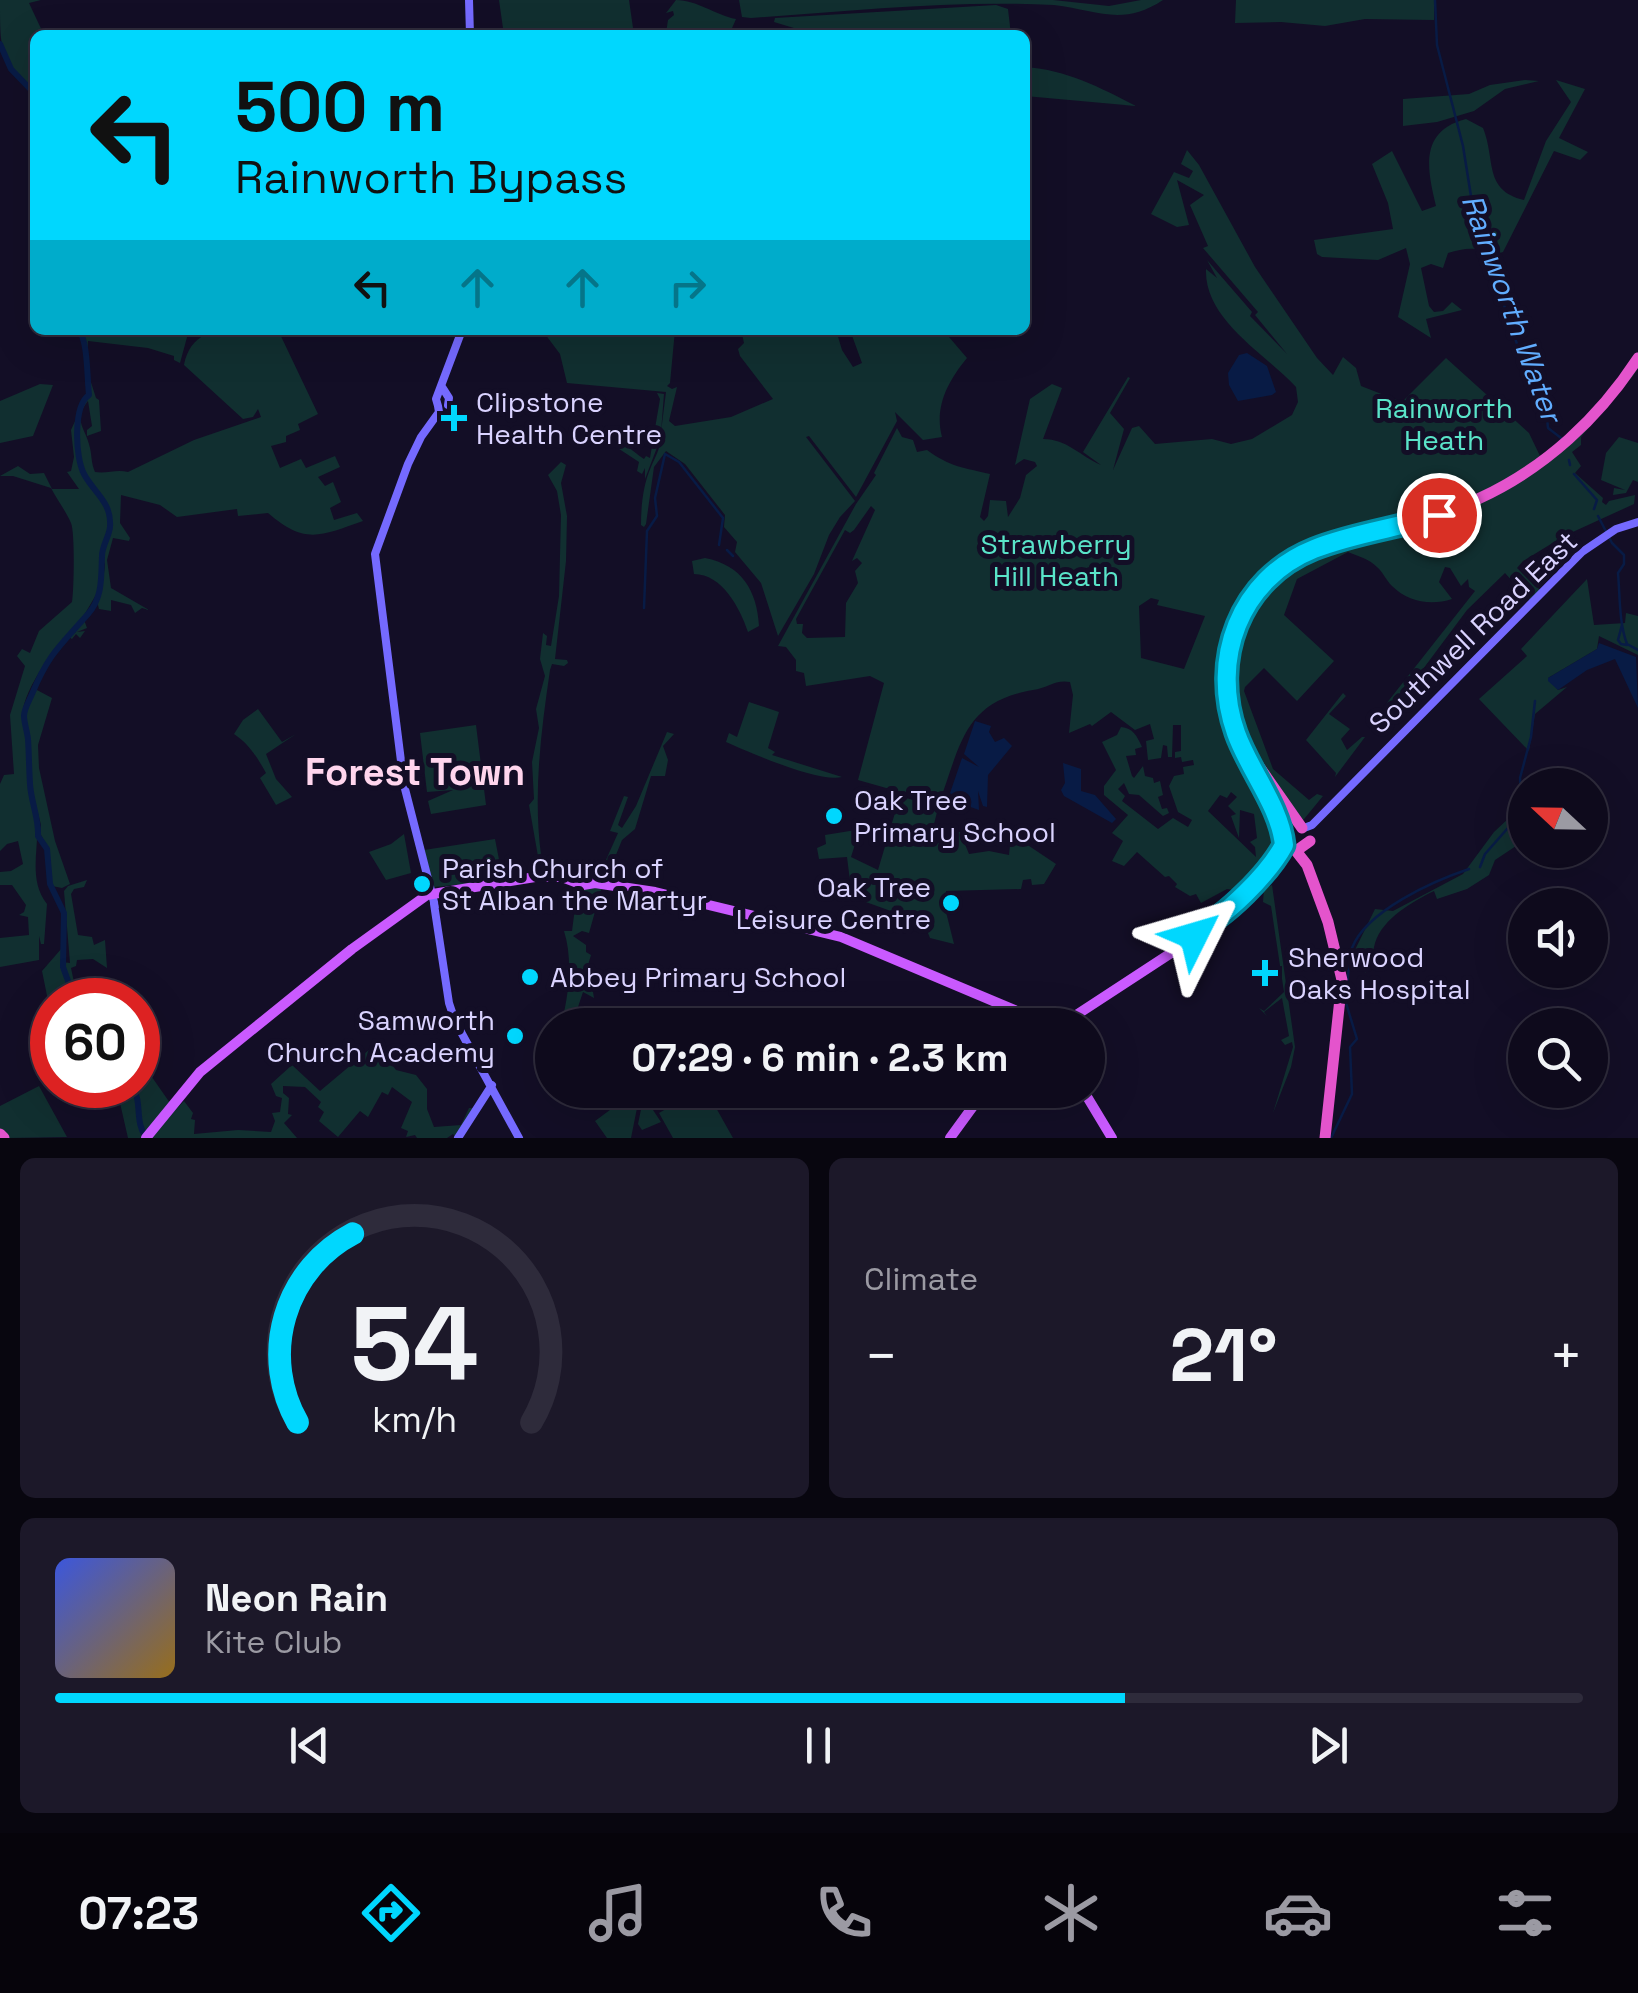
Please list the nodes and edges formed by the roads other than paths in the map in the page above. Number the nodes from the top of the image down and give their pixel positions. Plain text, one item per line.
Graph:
1 (469, 0) edge
2 (470, 30) edge
3 (460, 335) edge
4 (1638, 362) edge
5 (1635, 523) edge
6 (1278, 824) junction
7 (1307, 834) junction
8 (1291, 846) junction
9 (1276, 858) junction
10 (1307, 865) junction
11 (434, 895) junction
12 (1200, 934) junction
13 (1011, 1008) edge
14 (1091, 1008) edge
15 (492, 1091) junction
16 (971, 1108) edge
17 (1094, 1108) edge
18 (146, 1136) edge
19 (949, 1136) edge
20 (458, 1138) edge
21 (519, 1138) edge
22 (1112, 1138) edge
23 (1325, 1138) edge

1 - 2 main road
3 - 11 main road
4 - 6 highway
4 - 7 highway
5 - 7 main road, Southwell Road East
6 - 8 highway
6 - 9 main road
7 - 8 highway
7 - 8 highway
7 - 10 highway
8 - 9 main road
8 - 10 highway
8 - 12 main road
9 - 12 main road
10 - 23 highway
11 - 13 main road
11 - 15 main road
11 - 18 main road
12 - 14 main road
15 - 20 main road
15 - 21 main road
16 - 19 main road
17 - 22 main road

